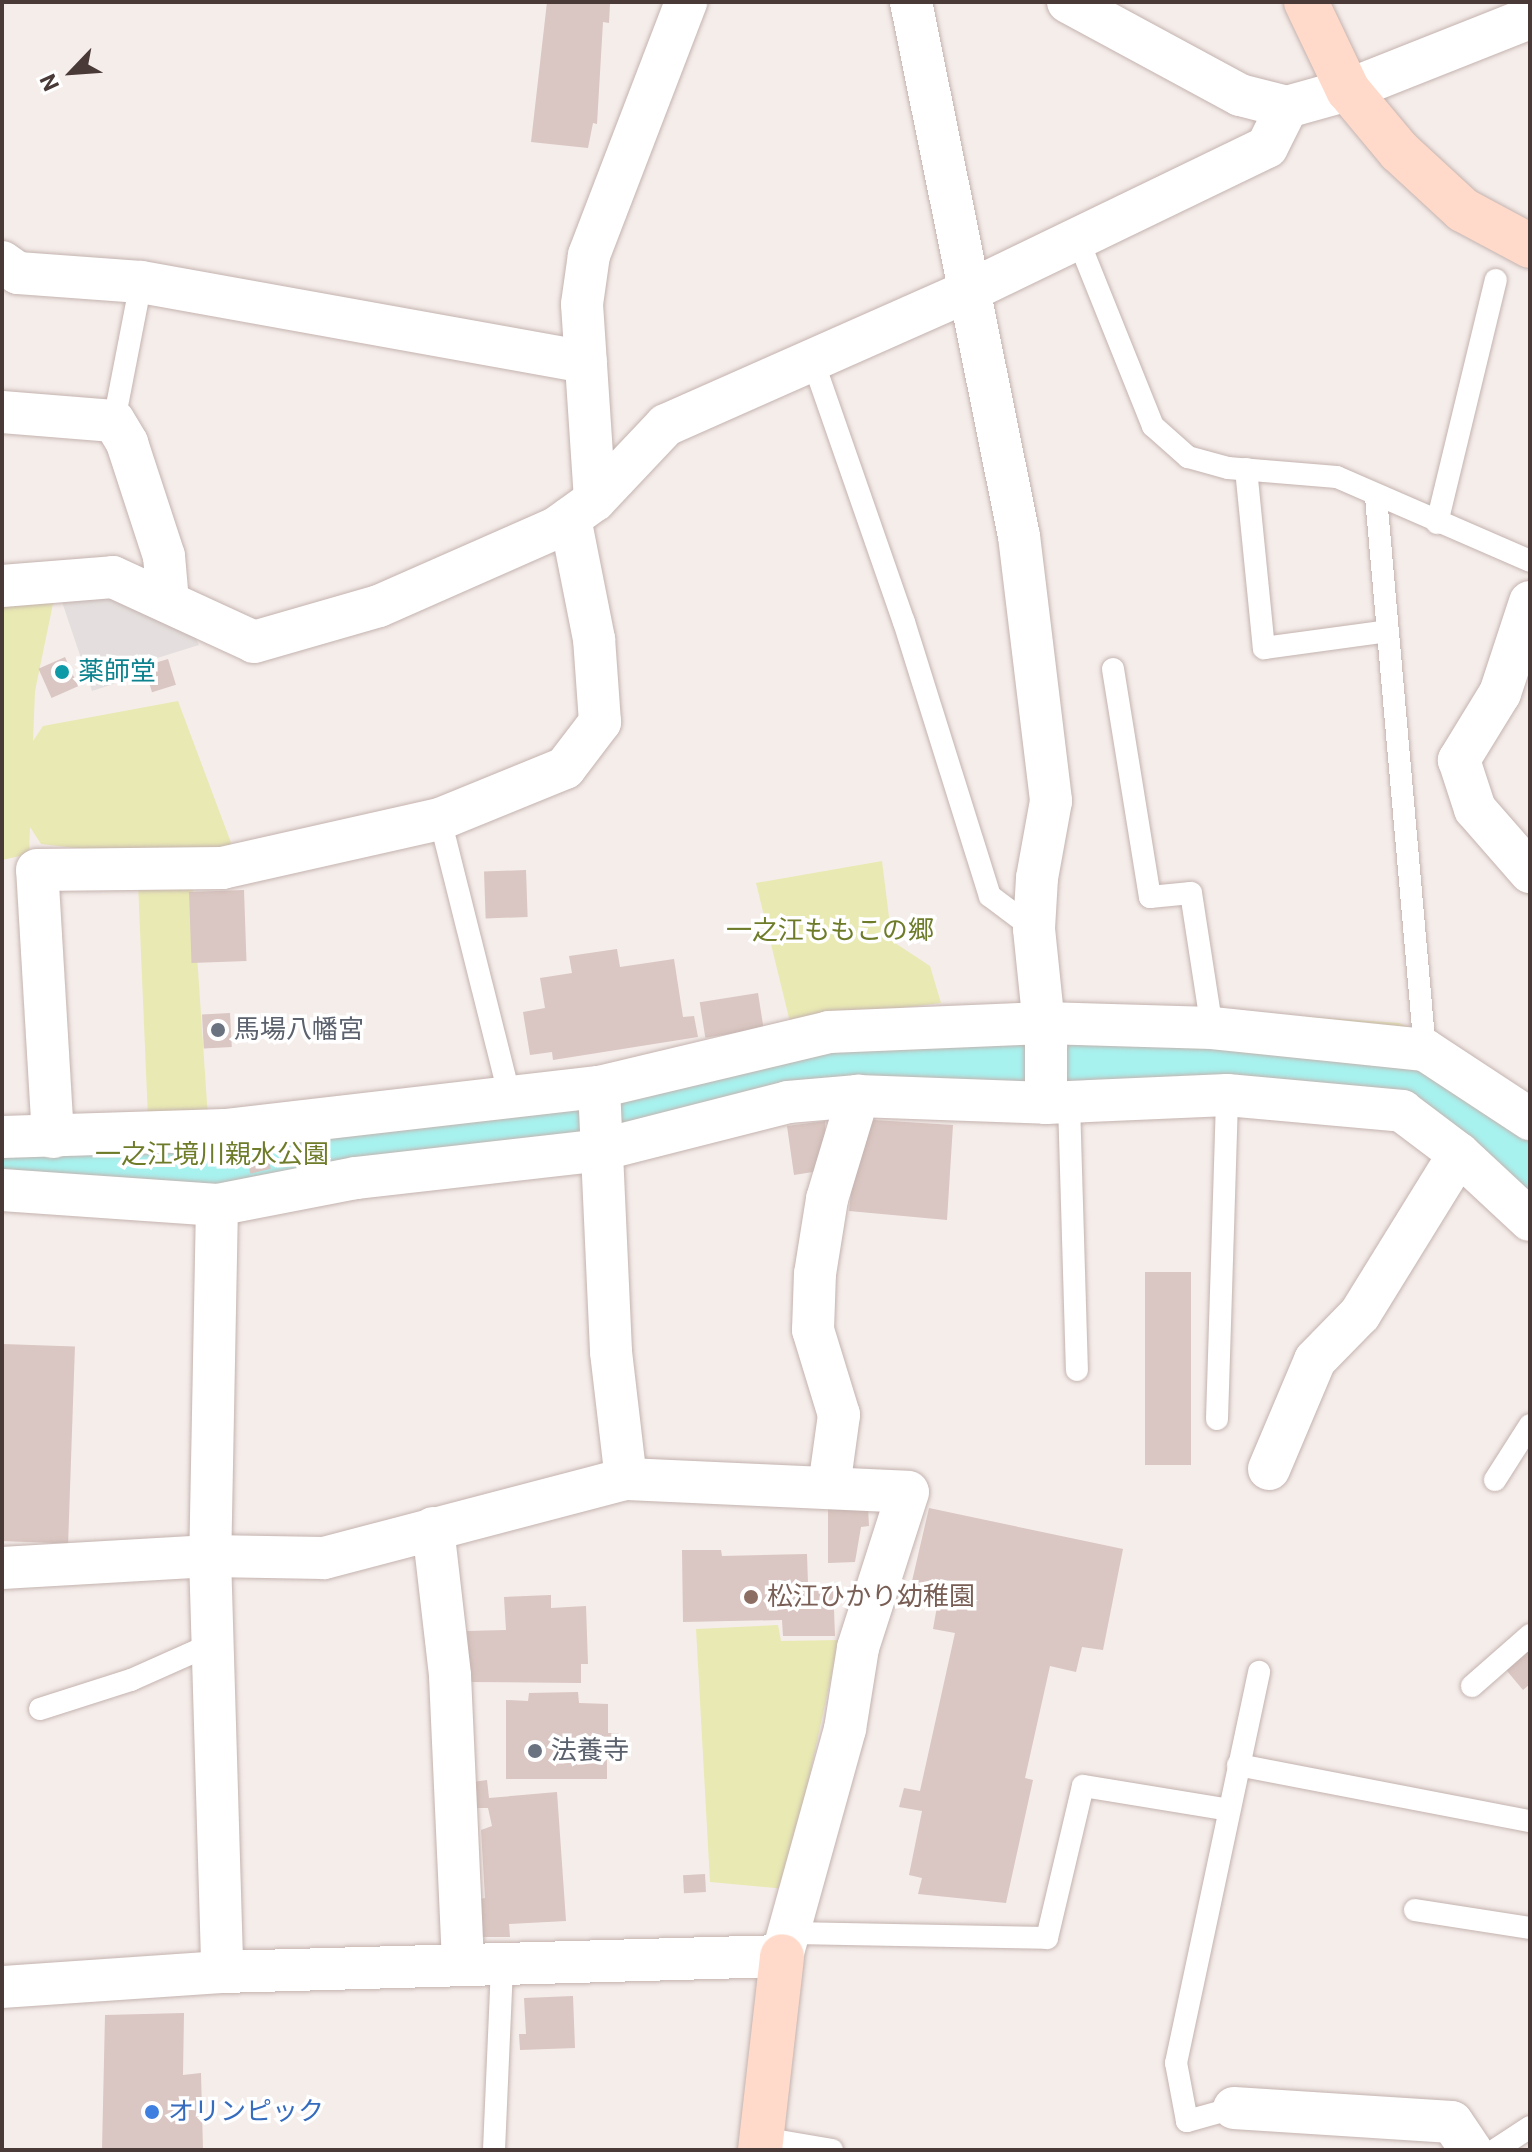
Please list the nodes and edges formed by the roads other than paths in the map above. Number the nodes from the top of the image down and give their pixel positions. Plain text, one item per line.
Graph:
1 (686, 2) edge
2 (911, 2) edge
3 (1068, 2) edge
4 (1306, 2) edge
5 (1530, 18) edge
6 (1348, 90) junction
7 (1287, 107) junction
8 (1077, 237) junction
9 (1530, 246) edge
10 (2, 262) edge
11 (1496, 280) dead end
12 (141, 282) junction
13 (969, 291) junction
14 (813, 361) junction
15 (586, 362) junction
16 (2, 412) edge
17 (114, 421) junction
18 (1246, 469) junction
19 (1376, 497) junction
20 (583, 509) junction
21 (1437, 523) junction
22 (1530, 561) edge
23 (2, 586) edge
24 (168, 602) junction
25 (1530, 602) edge
26 (1388, 631) junction
27 (1113, 669) dead end
28 (440, 819) junction
29 (1530, 872) edge
30 (1034, 929) junction
31 (1212, 1028) junction
32 (1425, 1050) junction
33 (1050, 1072) junction
34 (1227, 1095) junction
35 (858, 1096) junction
36 (510, 1097) junction
37 (599, 1114) junction
38 (1530, 1119) edge
39 (2, 1137) edge
40 (53, 1137) junction
41 (1459, 1154) junction
42 (2, 1190) edge
43 (217, 1205) junction
44 (1525, 1205) edge
45 (1077, 1370) dead end
46 (1217, 1419) dead end
47 (1530, 1425) edge
48 (1269, 1469) dead end
49 (626, 1479) junction
50 (1495, 1480) dead end
51 (829, 1487) junction
52 (433, 1528) junction
53 (210, 1556) junction
54 (2, 1568) edge
55 (1530, 1635) edge
56 (212, 1644) junction
57 (1259, 1672) dead end
58 (1472, 1686) dead end
59 (40, 1709) dead end
60 (1238, 1765) junction
61 (1229, 1810) junction
62 (1530, 1821) edge
63 (1415, 1910) dead end
64 (1530, 1928) edge
65 (787, 1944) junction
66 (482, 1965) junction
67 (222, 1972) junction
68 (2, 1987) edge
69 (1234, 2108) joint
70 (1530, 2127) edge
71 (760, 2144) edge
72 (494, 2150) edge
73 (832, 2150) edge
74 (1471, 2150) edge
75 (1495, 2150) edge

1 - 15 street
2 - 13 street
3 - 7 street
4 - 6 street
5 - 6 street
6 - 7 street
6 - 9 street
7 - 8 street
8 - 13 street
8 - 18 lane
10 - 12 street
11 - 21 lane
12 - 15 street
12 - 17 lane
13 - 14 street
13 - 30 street
14 - 20 street
14 - 30 lane
15 - 20 street
16 - 17 street
17 - 24 street
18 - 19 lane
18 - 26 lane
19 - 21 lane
19 - 26 lane
20 - 24 street
20 - 28 street
21 - 22 lane
23 - 24 street
25 - 29 street
26 - 32 lane
27 - 31 lane
28 - 36 lane
28 - 40 street
30 - 33 street
31 - 32 street
31 - 33 street
32 - 38 street
33 - 34 street
33 - 35 street
33 - 37 street
33 - 45 lane
34 - 41 street
34 - 46 lane
35 - 37 street
35 - 51 street
36 - 37 street
36 - 40 street
37 - 43 street
37 - 49 street
39 - 40 street
41 - 44 street
41 - 48 street
42 - 43 street
43 - 53 street
47 - 50 lane
49 - 51 street
49 - 52 street
51 - 65 street
52 - 53 street
52 - 66 street
53 - 54 street
53 - 56 street
55 - 58 lane
56 - 59 lane
56 - 67 street
57 - 60 lane
60 - 61 lane
60 - 62 lane
61 - 65 lane
61 - 69 lane
63 - 64 lane
65 - 66 street
65 - 71 street
66 - 67 street
66 - 72 lane
67 - 68 street
69 - 74 street
70 - 75 lane
71 - 73 lane

